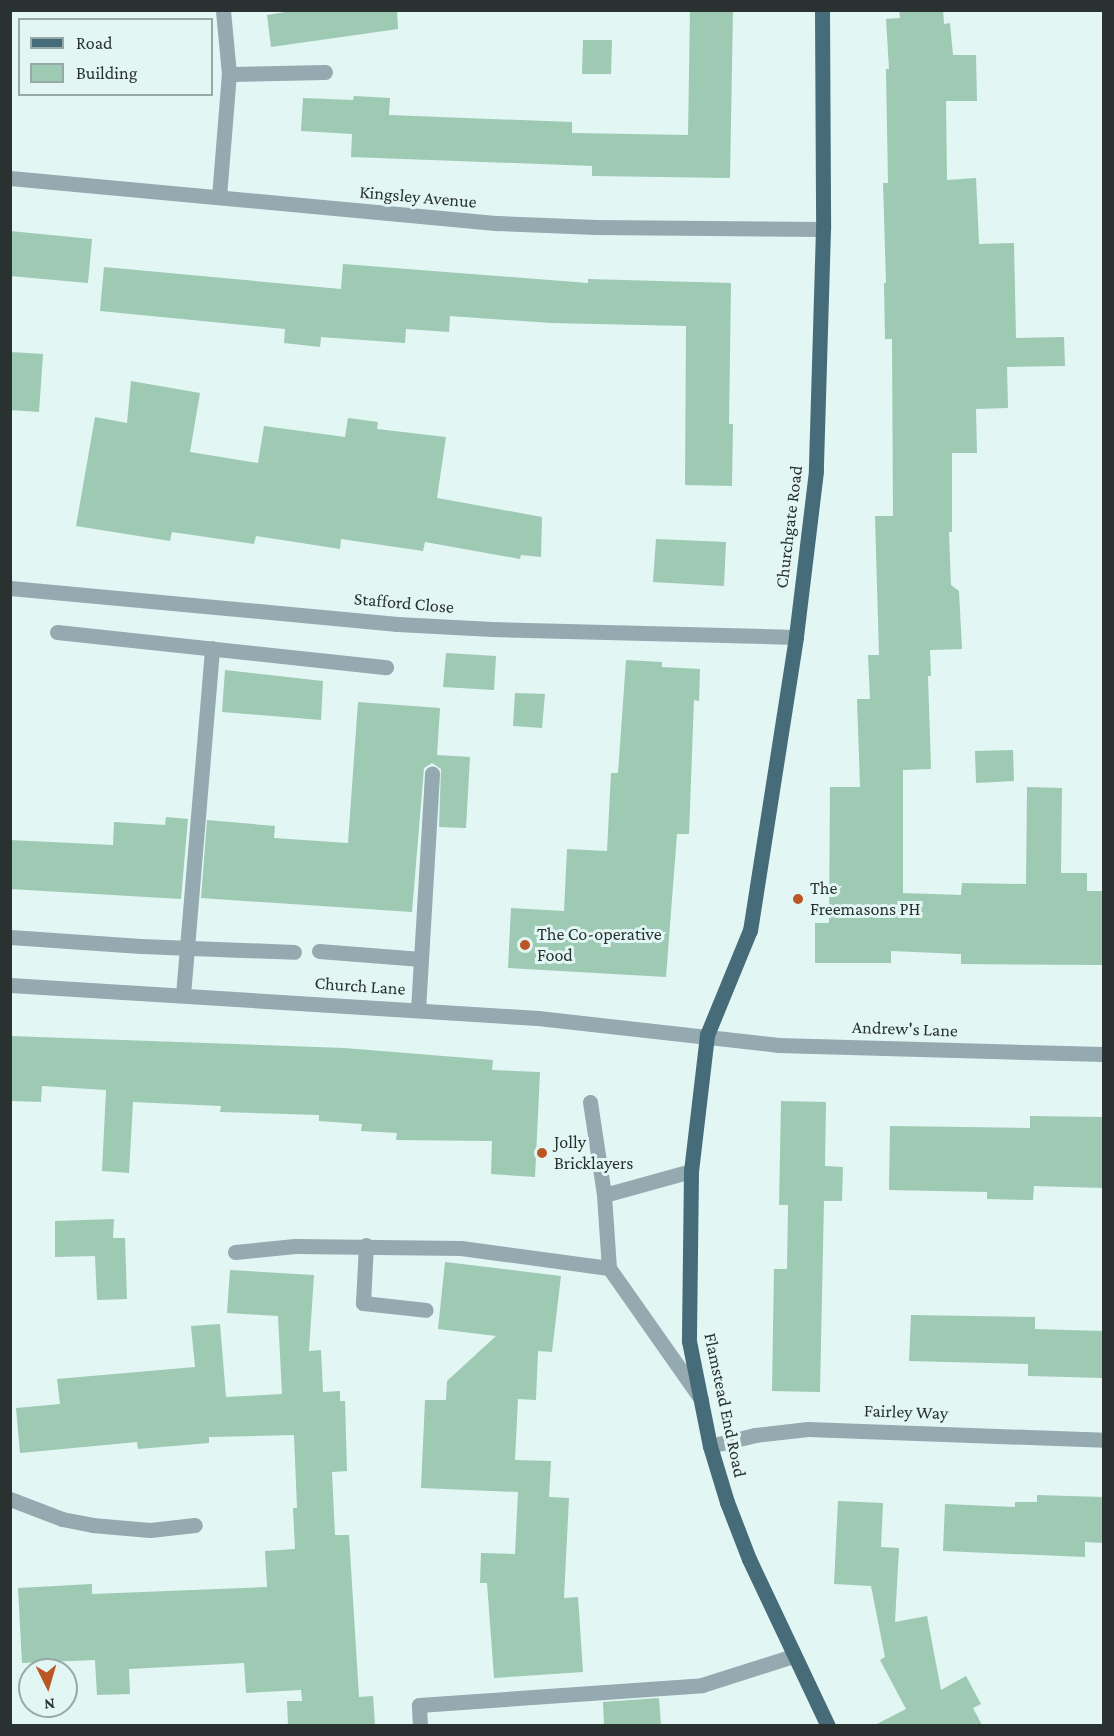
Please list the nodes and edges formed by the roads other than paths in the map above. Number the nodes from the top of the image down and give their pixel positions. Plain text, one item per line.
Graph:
1 (223, 10) edge
2 (822, 10) edge
3 (325, 72) dead end
4 (229, 74) junction
5 (10, 178) edge
6 (219, 197) junction
7 (823, 229) junction
8 (10, 588) edge
9 (57, 632) dead end
10 (796, 637) junction
11 (212, 648) junction
12 (386, 667) dead end
13 (432, 773) dead end
14 (10, 936) edge
15 (188, 946) junction
16 (320, 951) dead end
17 (294, 952) dead end
18 (421, 959) junction
19 (10, 986) edge
20 (183, 995) junction
21 (418, 1010) junction
22 (707, 1035) junction
23 (1104, 1054) edge
24 (590, 1102) dead end
25 (691, 1171) junction
26 (604, 1195) junction
27 (366, 1245) junction
28 (235, 1252) dead end
29 (609, 1268) junction
30 (426, 1310) dead end
31 (700, 1399) junction
32 (1104, 1440) edge
33 (710, 1446) junction
34 (10, 1499) edge
35 (195, 1525) dead end
36 (794, 1656) junction
37 (420, 1725) edge
38 (828, 1725) edge

1 - 4 street
2 - 7 main road, Churchgate Road
3 - 4 street
4 - 6 street
5 - 6 street, Kingsley Avenue
6 - 7 street, Kingsley Avenue
7 - 10 main road, Churchgate Road
8 - 10 street, Stafford Close
9 - 11 street
10 - 22 main road, Churchgate Road
11 - 12 street
11 - 15 street
13 - 18 street
14 - 15 street
15 - 17 street
15 - 20 street
16 - 18 street
18 - 21 street
19 - 20 street, Church Lane
20 - 21 street, Church Lane
21 - 22 street, Church Lane
22 - 23 street, Andrew's Lane
22 - 25 main road, Flamstead End Road
24 - 26 street
25 - 26 street
25 - 31 main road, Flamstead End Road
26 - 29 street
27 - 28 street
27 - 29 street
27 - 30 street
29 - 31 street
31 - 33 main road, Flamstead End Road
32 - 33 street, Fairley Way
33 - 36 main road, Flamstead End Road
34 - 35 street
36 - 37 street
36 - 38 main road, Flamstead End Road

